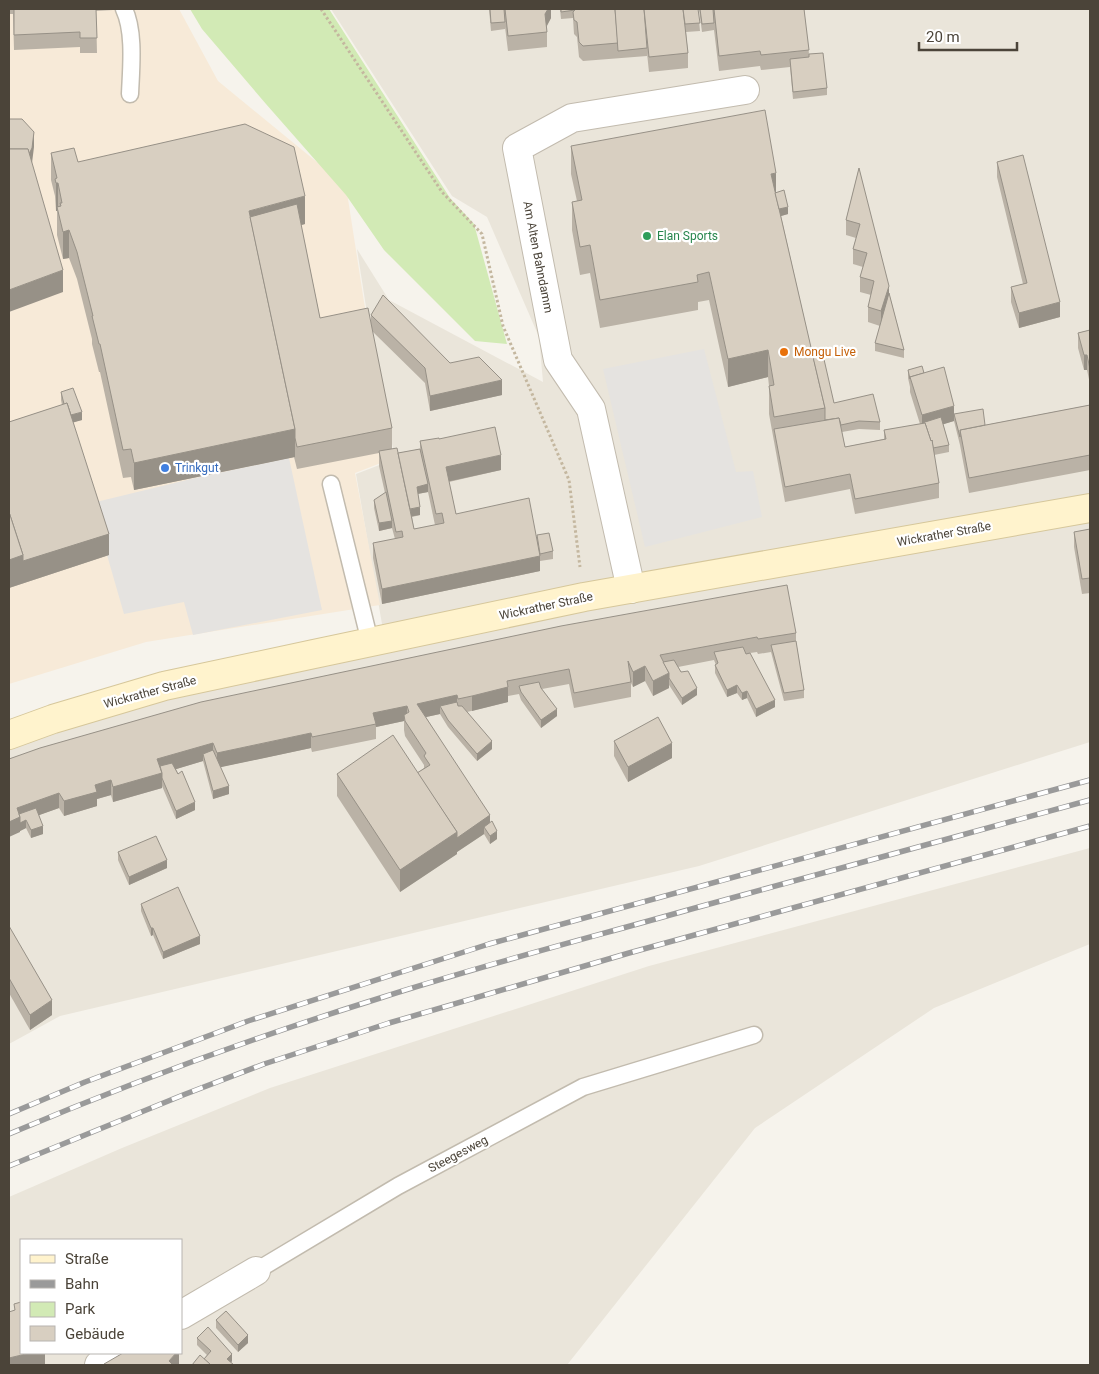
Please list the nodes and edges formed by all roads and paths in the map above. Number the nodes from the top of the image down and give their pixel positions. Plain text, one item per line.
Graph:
1 (124, 9) edge
2 (321, 9) edge
3 (745, 90) dead end
4 (130, 94) dead end
5 (331, 484) dead end
6 (1090, 508) edge
7 (630, 589) junction
8 (584, 598) junction
9 (370, 642) junction
10 (9, 735) edge
11 (754, 1035) dead end
12 (256, 1271) joint
13 (182, 1314) edge
14 (115, 1354) edge
15 (98, 1365) edge

1 - 4 lane
2 - 8 path
3 - 7 street, Am Alten Bahndamm
5 - 9 lane
6 - 7 main road, Wickrather Straße
7 - 8 main road, Wickrather Straße
8 - 9 main road, Wickrather Straße
9 - 10 main road, Wickrather Straße
11 - 12 lane, Steegesweg
12 - 13 street, Steegesweg
14 - 15 street

